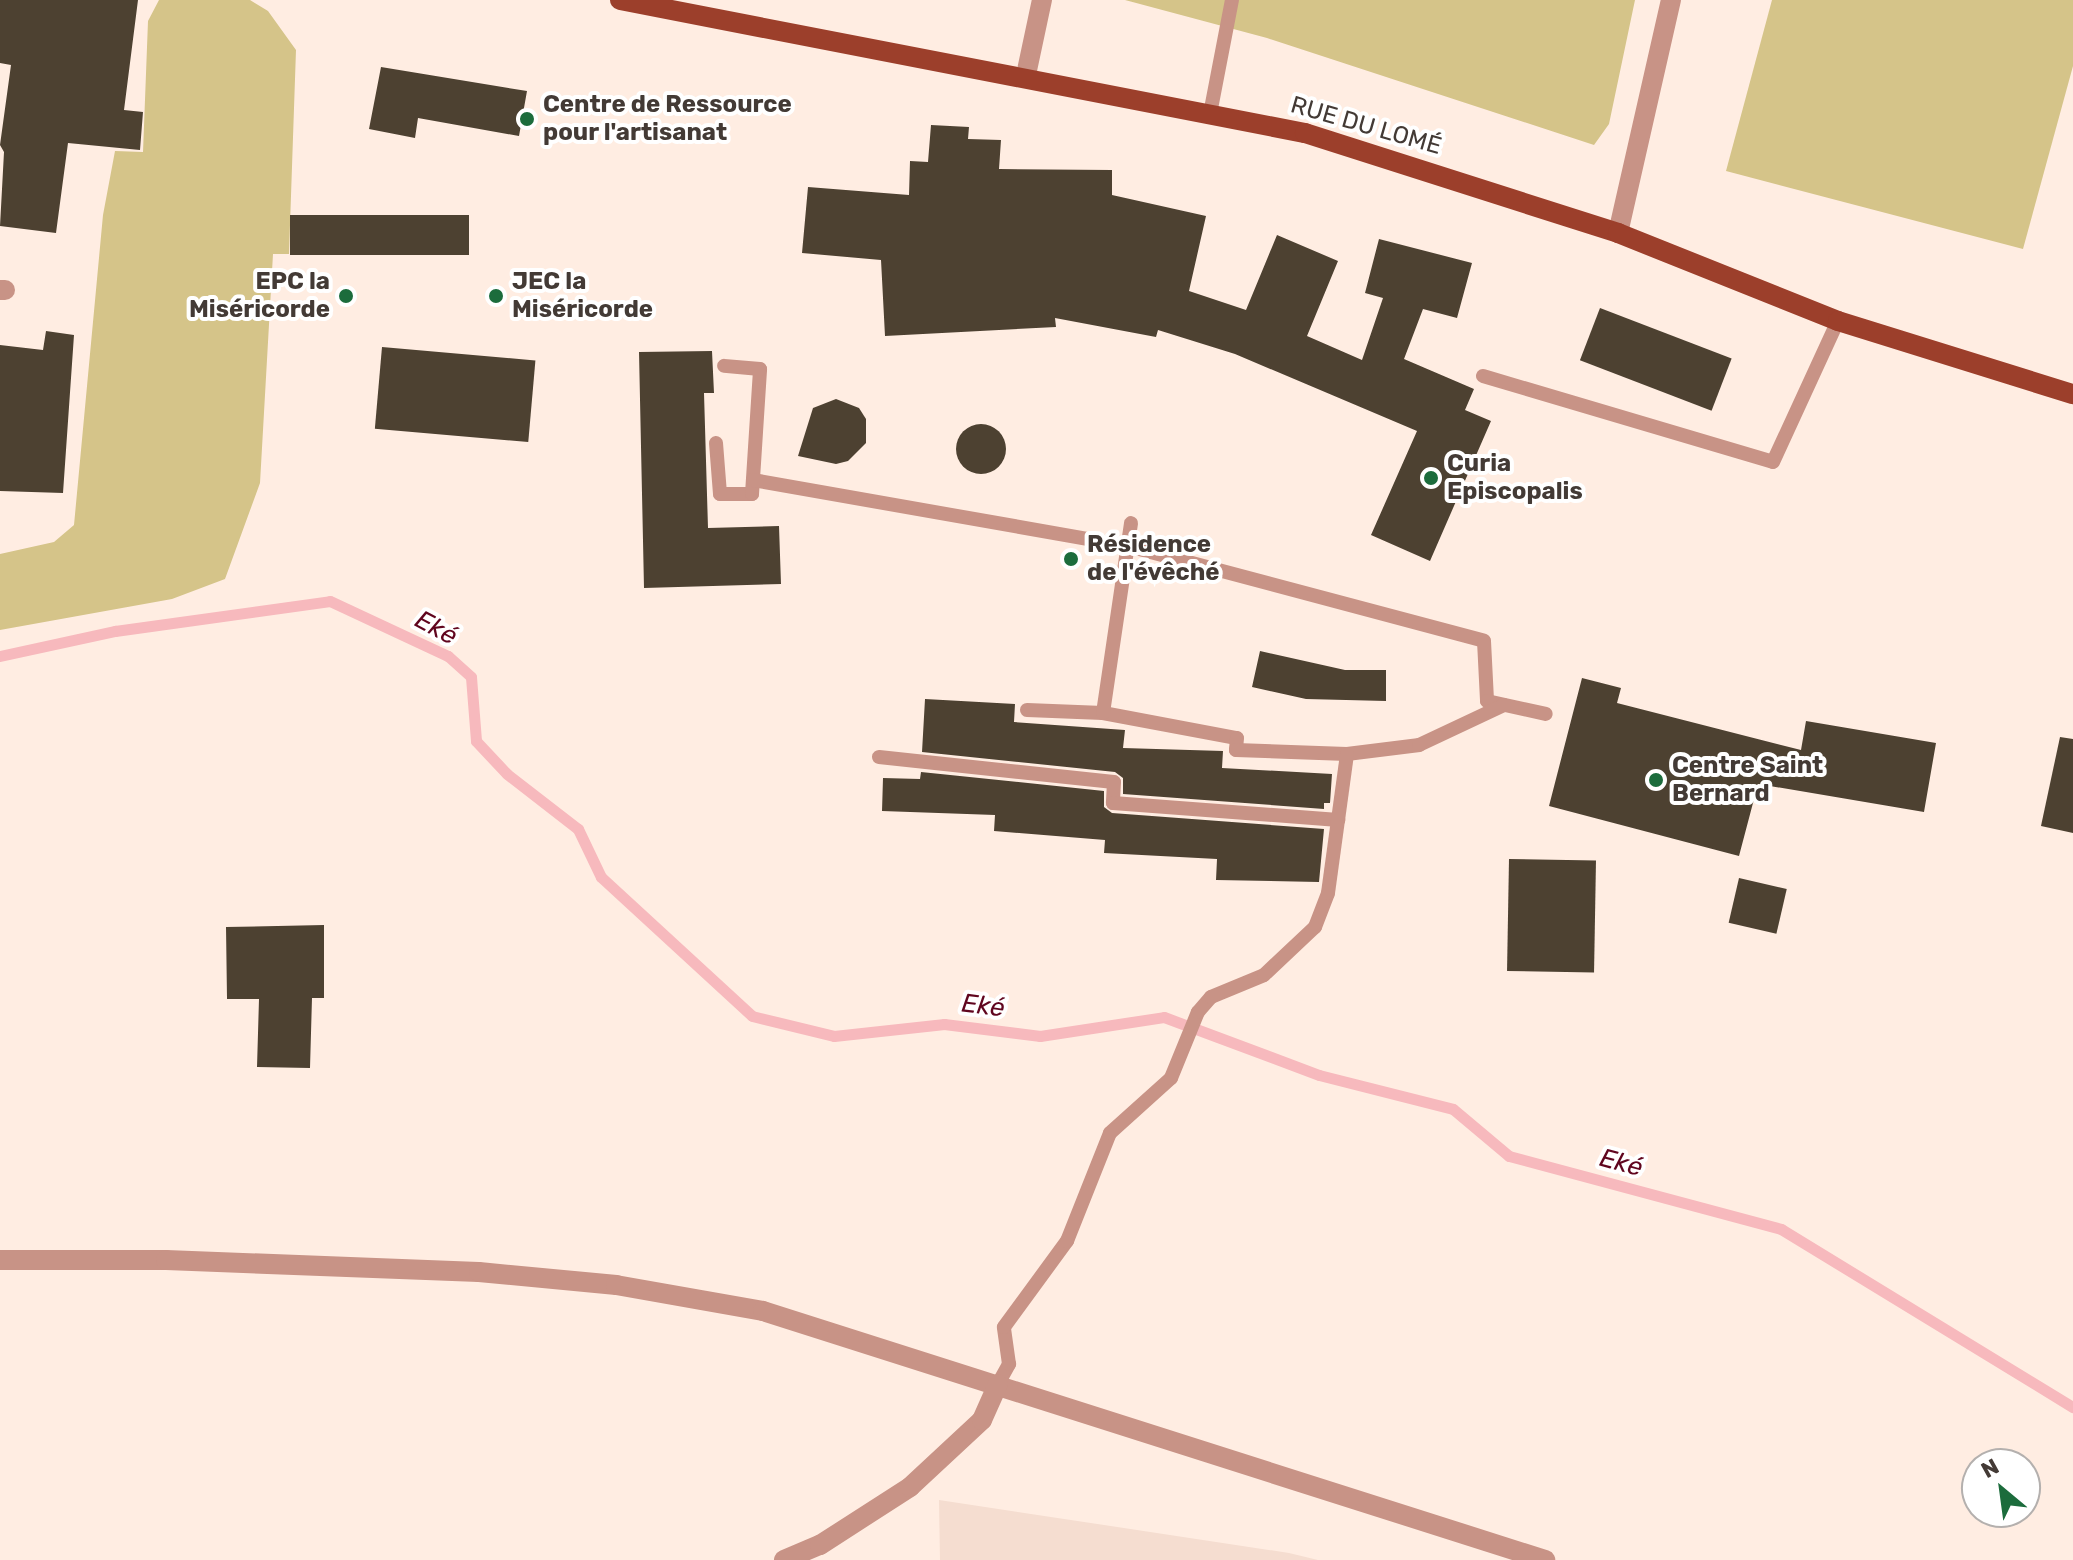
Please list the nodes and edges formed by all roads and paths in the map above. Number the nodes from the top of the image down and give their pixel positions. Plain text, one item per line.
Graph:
1 (620, 0) edge
2 (1042, 0) edge
3 (1232, 0) edge
4 (1671, 0) edge
5 (1026, 75) junction
6 (1210, 114) junction
7 (1618, 233) junction
8 (1838, 321) junction
9 (724, 366) dead end
10 (1483, 376) dead end
11 (2073, 394) edge
12 (716, 443) dead end
13 (753, 480) junction
14 (1131, 523) dead end
15 (1128, 546) junction
16 (1504, 705) junction
17 (1027, 710) dead end
18 (1103, 713) junction
19 (1546, 714) dead end
20 (1347, 754) junction
21 (879, 757) dead end
22 (1338, 820) junction
23 (0, 1260) edge
24 (998, 1384) junction
25 (784, 1560) edge
26 (1545, 1560) edge

1 - 5 main road, RUE DU LOMÉ
2 - 5 street
3 - 6 lane
4 - 7 street
5 - 6 main road, RUE DU LOMÉ
6 - 7 main road, RUE DU LOMÉ
7 - 8 main road, RUE DU LOMÉ
8 - 10 lane
8 - 11 main road, RUE DU LOMÉ
9 - 13 lane
12 - 13 lane
13 - 15 lane
14 - 15 lane
15 - 16 lane
15 - 18 lane
16 - 19 lane
16 - 20 lane
17 - 18 lane
18 - 20 lane
20 - 22 lane
21 - 22 lane
22 - 24 lane
23 - 24 street
24 - 25 street
24 - 26 street

